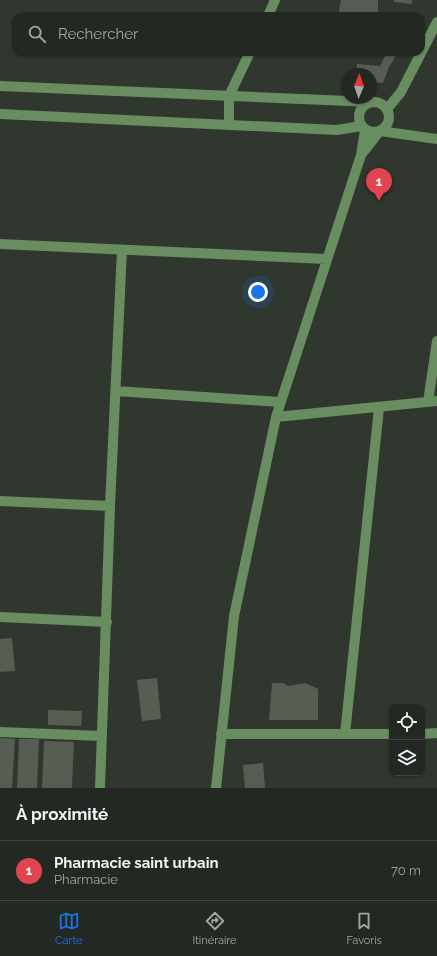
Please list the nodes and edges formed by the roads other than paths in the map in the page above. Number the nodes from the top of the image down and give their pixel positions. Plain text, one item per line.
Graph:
1 (276, 0) edge
2 (270, 12) edge
3 (437, 22) edge
4 (425, 45) edge
5 (248, 56) edge
6 (420, 56) edge
7 (0, 86) edge
8 (229, 96) junction
9 (341, 101) edge
10 (377, 102) edge
11 (368, 104) edge
12 (387, 109) junction
13 (0, 114) edge
14 (229, 124) junction
15 (363, 128) junction
16 (380, 132) junction
17 (437, 139) edge
18 (362, 154) junction
19 (0, 244) edge
20 (122, 250) junction
21 (326, 259) junction
22 (437, 341) edge
23 (116, 390) junction
24 (433, 401) edge
25 (280, 402) junction
26 (379, 408) junction
27 (276, 417) junction
28 (0, 501) edge
29 (110, 506) junction
30 (0, 617) edge
31 (107, 622) junction
32 (0, 732) edge
33 (437, 733) edge
34 (221, 734) junction
35 (345, 734) junction
36 (389, 734) edge
37 (425, 734) edge
38 (102, 736) junction
39 (100, 788) edge
40 (216, 788) edge

1 - 2 street
3 - 4 street
5 - 8 street
6 - 12 street
7 - 8 street
8 - 9 street
8 - 14 street
10 - 12 street
11 - 15 street
12 - 16 street
13 - 14 street
14 - 15 street
15 - 16 street
15 - 18 street
16 - 17 street
16 - 18 street
18 - 21 street
19 - 20 street
20 - 21 street
20 - 23 street
21 - 25 street
22 - 24 street
23 - 25 street
23 - 29 street
24 - 26 street
25 - 27 street
26 - 27 street
26 - 35 street
27 - 34 street
28 - 29 street
29 - 31 street
30 - 31 street
31 - 38 street
32 - 38 street
33 - 37 street
34 - 35 street
34 - 40 street
35 - 36 street
38 - 39 street

